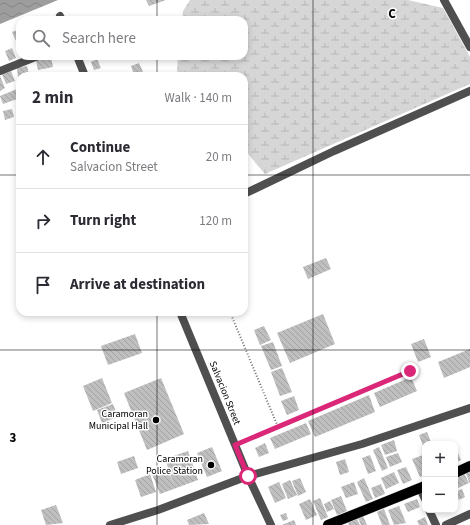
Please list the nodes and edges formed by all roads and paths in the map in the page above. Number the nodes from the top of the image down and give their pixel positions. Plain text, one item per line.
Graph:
1 (444, 0) edge
2 (470, 48) edge
3 (28, 60) edge
4 (79, 60) edge
5 (0, 71) edge
6 (83, 72) edge
7 (470, 91) edge
8 (248, 192) edge
9 (182, 316) edge
10 (232, 316) edge
11 (410, 371) dead end
12 (470, 408) edge
13 (278, 427) junction
14 (235, 445) junction
15 (470, 466) edge
16 (458, 472) edge
17 (248, 476) junction
18 (422, 487) edge
19 (431, 513) edge
20 (470, 514) edge
21 (110, 525) edge
22 (270, 525) edge
23 (328, 525) edge
24 (436, 525) edge
25 (446, 525) edge

1 - 2 street
3 - 5 street
4 - 6 street
7 - 8 street
9 - 14 street, Salvacion Street
10 - 13 path
11 - 13 path
12 - 17 street
13 - 14 path
14 - 17 street, Salvacion Street
15 - 16 main road
17 - 21 street
17 - 22 street, Salvacion Street
18 - 23 main road
19 - 24 street
20 - 25 street

